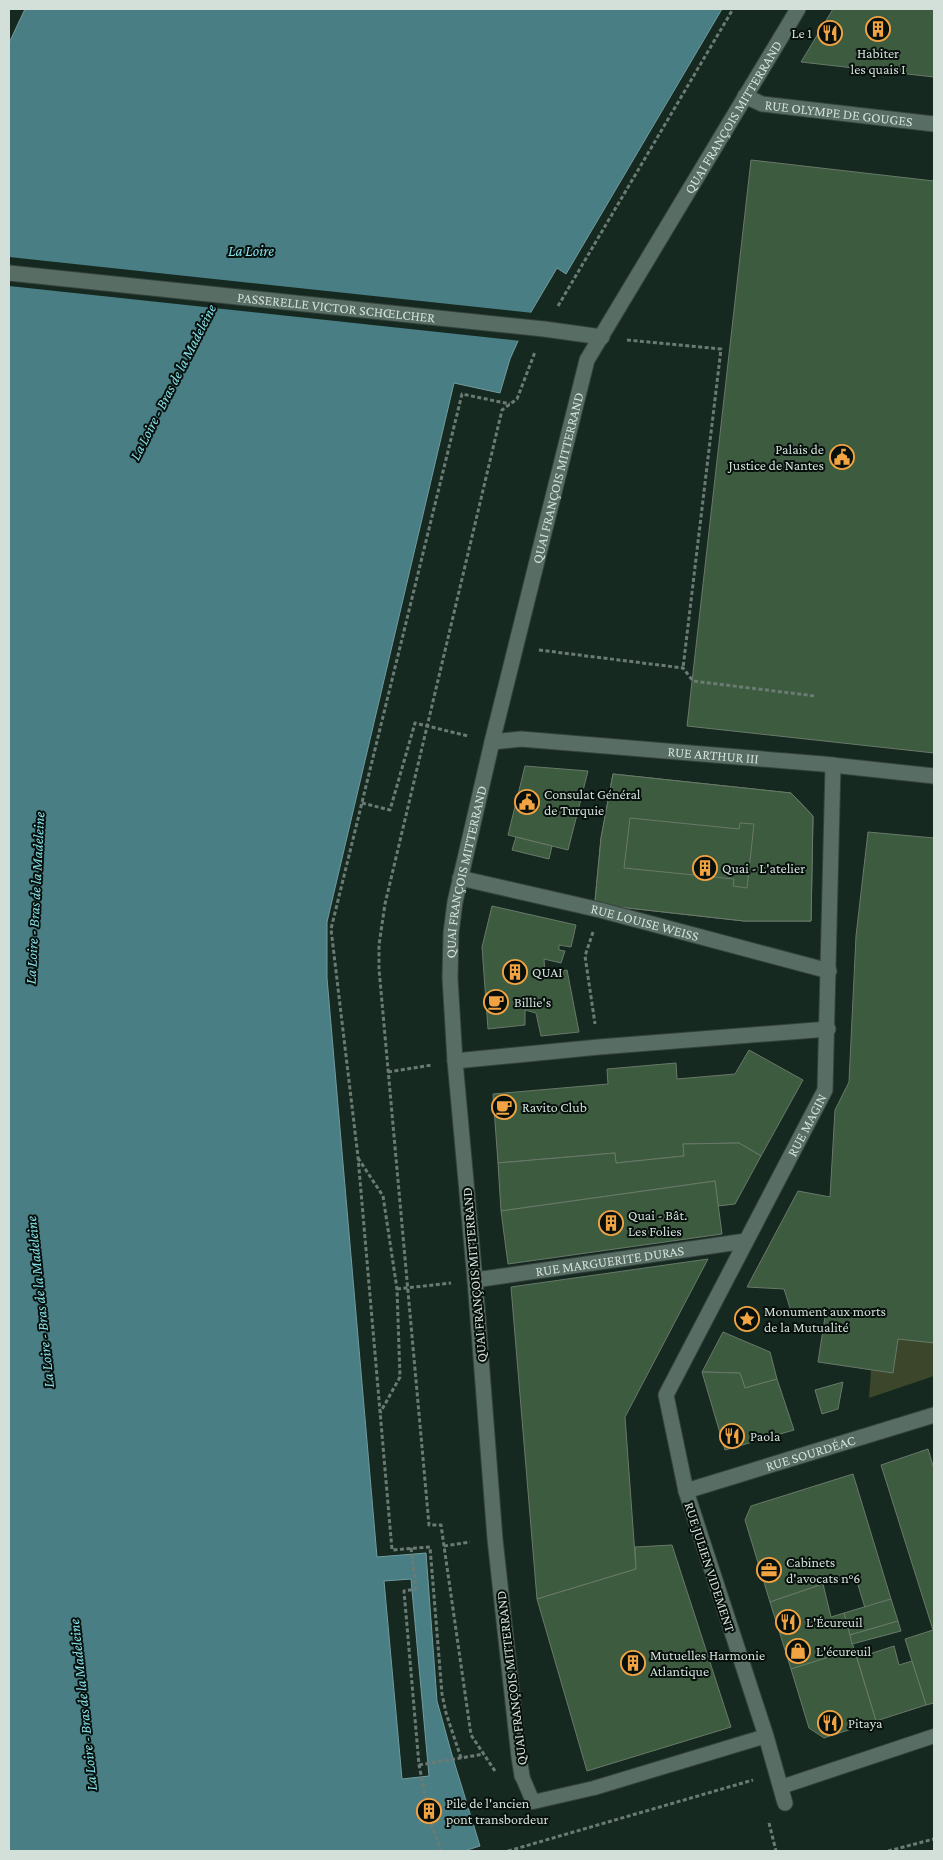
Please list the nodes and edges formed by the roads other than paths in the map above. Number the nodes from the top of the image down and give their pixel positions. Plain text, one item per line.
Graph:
1 (798, 9) edge
2 (745, 96) junction
3 (934, 124) edge
4 (9, 273) edge
5 (602, 336) junction
6 (492, 742) junction
7 (833, 765) junction
8 (934, 776) edge
9 (460, 878) junction
10 (829, 971) junction
11 (828, 1029) junction
12 (455, 1061) junction
13 (746, 1241) junction
14 (475, 1280) junction
15 (666, 1395) joint
16 (934, 1416) edge
17 (686, 1491) junction
18 (766, 1736) junction
19 (934, 1736) edge
20 (522, 1776) joint
21 (781, 1787) junction
22 (785, 1803) dead end

1 - 2 street, QUAI FRANÇOIS MITTERRAND
2 - 3 street, RUE OLYMPE DE GOUGES
2 - 5 street, QUAI FRANÇOIS MITTERRAND
4 - 5 street, PASSERELLE VICTOR SCHŒLCHER
5 - 6 street, QUAI FRANÇOIS MITTERRAND
6 - 7 street, RUE ARTHUR III
6 - 9 street, QUAI FRANÇOIS MITTERRAND
7 - 8 street, RUE ARTHUR III
7 - 10 street, RUE MAGIN
9 - 10 street, RUE LOUISE WEISS
9 - 12 street, QUAI FRANÇOIS MITTERRAND
10 - 11 street, RUE MAGIN
11 - 12 street
11 - 13 street, RUE MAGIN
12 - 14 street, QUAI FRANÇOIS MITTERRAND
13 - 14 street, RUE MARGUERITE DURAS
13 - 15 street, RUE MAGIN
14 - 20 street, QUAI FRANÇOIS MITTERRAND
15 - 17 street, RUE JULIEN VIDEMENT
16 - 17 street, RUE SOURDÉAC
17 - 18 street, RUE JULIEN VIDEMENT
18 - 20 lane, QUAI FRANÇOIS MITTERRAND
18 - 21 street, RUE JULIEN VIDEMENT
19 - 21 lane
21 - 22 street, RUE JULIEN VIDEMENT

